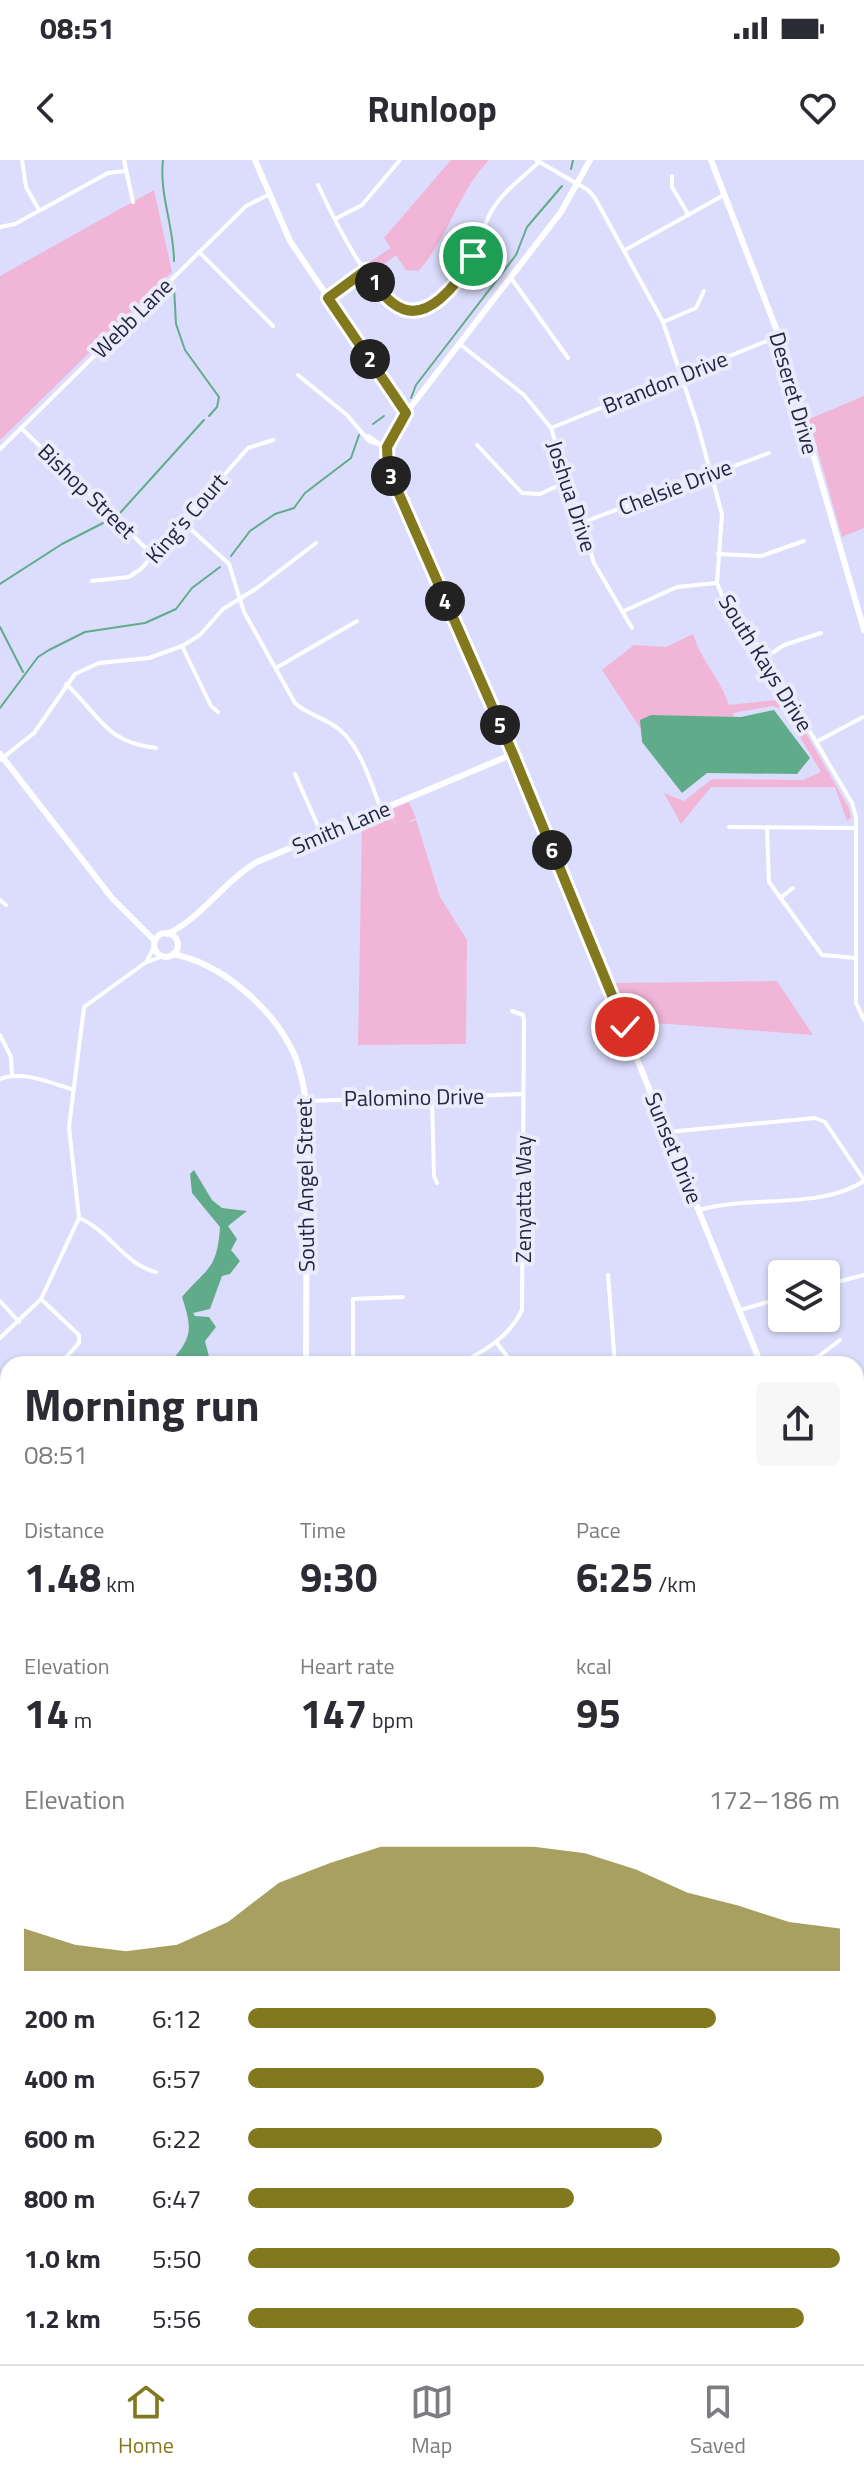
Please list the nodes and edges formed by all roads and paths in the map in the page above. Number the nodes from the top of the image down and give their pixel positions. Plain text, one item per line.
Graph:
1 (22, 160) edge
2 (124, 160) edge
3 (255, 160) edge
4 (400, 160) edge
5 (590, 160) edge
6 (711, 160) edge
7 (537, 161) edge
8 (125, 171) junction
9 (672, 176) dead end
10 (578, 184) junction
11 (318, 185) dead end
12 (270, 194) junction
13 (724, 194) junction
14 (133, 202) dead end
15 (39, 211) junction
16 (688, 214) junction
17 (334, 219) junction
18 (0, 227) edge
19 (625, 250) junction
20 (199, 252) junction
21 (366, 270) junction
22 (511, 278) junction
23 (704, 291) dead end
24 (328, 298) junction
25 (663, 322) junction
26 (273, 326) dead end
27 (779, 336) junction
28 (461, 345) junction
29 (568, 358) dead end
30 (680, 374) junction
31 (298, 375) dead end
32 (406, 413) junction
33 (21, 428) junction
34 (551, 428) junction
35 (273, 440) dead end
36 (477, 445) dead end
37 (384, 446) junction
38 (0, 449) edge
39 (769, 453) dead end
40 (710, 472) junction
41 (568, 481) junction
42 (183, 522) junction
43 (581, 523) junction
44 (804, 541) dead end
45 (316, 543) dead end
46 (718, 554) junction
47 (153, 555) junction
48 (92, 581) dead end
49 (717, 583) junction
50 (240, 599) junction
51 (624, 611) junction
52 (357, 621) dead end
53 (632, 628) dead end
54 (864, 630) edge
55 (821, 633) dead end
56 (182, 646) junction
57 (766, 657) junction
58 (276, 668) junction
59 (66, 684) junction
60 (218, 712) dead end
61 (863, 717) edge
62 (816, 742) junction
63 (156, 748) dead end
64 (513, 754) junction
65 (1, 757) edge
66 (295, 774) dead end
67 (381, 809) junction
68 (729, 827) dead end
69 (767, 827) junction
70 (856, 828) junction
71 (322, 835) junction
72 (793, 888) dead end
73 (780, 898) junction
74 (0, 900) edge
75 (6, 905) dead end
76 (184, 924) junction
77 (144, 928) junction
78 (165, 934) junction
79 (154, 944) junction
80 (177, 944) junction
81 (173, 954) junction
82 (163, 956) junction
83 (191, 958) junction
84 (856, 958) junction
85 (145, 963) junction
86 (512, 1011) dead end
87 (864, 1020) edge
88 (0, 1035) edge
89 (12, 1075) junction
90 (0, 1079) edge
91 (74, 1090) junction
92 (523, 1094) junction
93 (432, 1098) junction
94 (306, 1101) junction
95 (668, 1132) junction
96 (864, 1180) edge
97 (437, 1183) dead end
98 (699, 1210) junction
99 (79, 1218) junction
100 (156, 1272) dead end
101 (608, 1275) dead end
102 (864, 1275) edge
103 (840, 1281) edge
104 (403, 1297) dead end
105 (41, 1299) junction
106 (0, 1301) edge
107 (768, 1302) edge
108 (740, 1310) junction
109 (19, 1322) junction
110 (0, 1338) edge
111 (840, 1340) dead end
112 (496, 1342) junction
113 (67, 1356) edge
114 (306, 1356) edge
115 (353, 1356) edge
116 (472, 1356) edge
117 (507, 1356) edge
118 (614, 1356) edge
119 (758, 1356) edge
120 (819, 1356) edge

1 - 15 street
2 - 8 street
3 - 12 street
4 - 17 street
5 - 10 street
6 - 13 street, Deseret Drive
7 - 10 street, South Kays Drive
7 - 21 street
8 - 14 street
8 - 15 street
9 - 16 street
10 - 19 street, South Kays Drive
10 - 22 street
11 - 17 street
12 - 20 street, Webb Lane
12 - 24 street
13 - 16 street
13 - 27 street, Deseret Drive
15 - 18 street
16 - 19 street
17 - 21 street
19 - 25 street, South Kays Drive
20 - 26 street
20 - 33 street, Webb Lane
21 - 24 street
22 - 28 street
22 - 29 street
23 - 25 street
24 - 32 street
25 - 30 street, South Kays Drive
27 - 30 street, Brandon Drive
27 - 54 street, Deseret Drive
28 - 32 street
28 - 34 street, Joshua Drive
30 - 34 street, Brandon Drive
30 - 40 street, South Kays Drive
31 - 37 street
32 - 37 street
33 - 38 street, Webb Lane
33 - 47 street, Bishop Street
34 - 41 street, Joshua Drive
35 - 42 street, King's Court
36 - 41 street
37 - 64 street, Sunset Drive
39 - 40 street, Chelsie Drive
40 - 43 street, Chelsie Drive
40 - 46 street, South Kays Drive
41 - 43 street, Joshua Drive
42 - 47 street, King's Court
42 - 50 street
43 - 51 street, Joshua Drive
44 - 46 street
45 - 50 street
46 - 49 street, South Kays Drive
47 - 48 street, King's Court
49 - 51 street
49 - 57 street, South Kays Drive
50 - 56 street
50 - 58 street
51 - 53 street, Joshua Drive
52 - 58 street
55 - 57 street
56 - 59 street
56 - 60 street
57 - 62 street, South Kays Drive
58 - 67 street
59 - 63 street
59 - 65 street
61 - 62 street
62 - 70 street, South Kays Drive
64 - 67 street, Smith Lane
64 - 95 street, Sunset Drive
65 - 77 street
66 - 71 street
67 - 71 street, Smith Lane
68 - 69 street
69 - 70 street
69 - 73 street
70 - 84 street, South Kays Drive
71 - 76 street, Smith Lane
72 - 73 street
73 - 84 street
74 - 75 street
76 - 78 street, Smith Lane
76 - 80 street, Smith Lane
77 - 78 street
77 - 79 street
78 - 79 street, Smith Lane
78 - 80 street, South Angel Street
79 - 82 street
79 - 85 street
80 - 81 street, Smith Lane
80 - 83 street, South Angel Street
81 - 82 street
81 - 83 street, South Angel Street
82 - 85 street
83 - 94 street, South Angel Street
84 - 87 street, South Kays Drive
85 - 91 street
86 - 92 street, Zenyatta Way
88 - 89 street
89 - 90 street
89 - 91 street
91 - 99 street
92 - 93 street, Palomino Drive
92 - 112 street, Zenyatta Way
93 - 94 street, Palomino Drive
93 - 97 street
94 - 114 street, South Angel Street
95 - 96 street
95 - 98 street, Sunset Drive
96 - 98 street
98 - 108 street, Sunset Drive
99 - 100 street
99 - 105 street
101 - 118 street
102 - 103 street
104 - 115 street
105 - 109 street
105 - 113 street
106 - 109 street
107 - 108 street
108 - 119 street, Sunset Drive
109 - 110 street
111 - 120 street
112 - 116 street, Zenyatta Way
112 - 117 street

